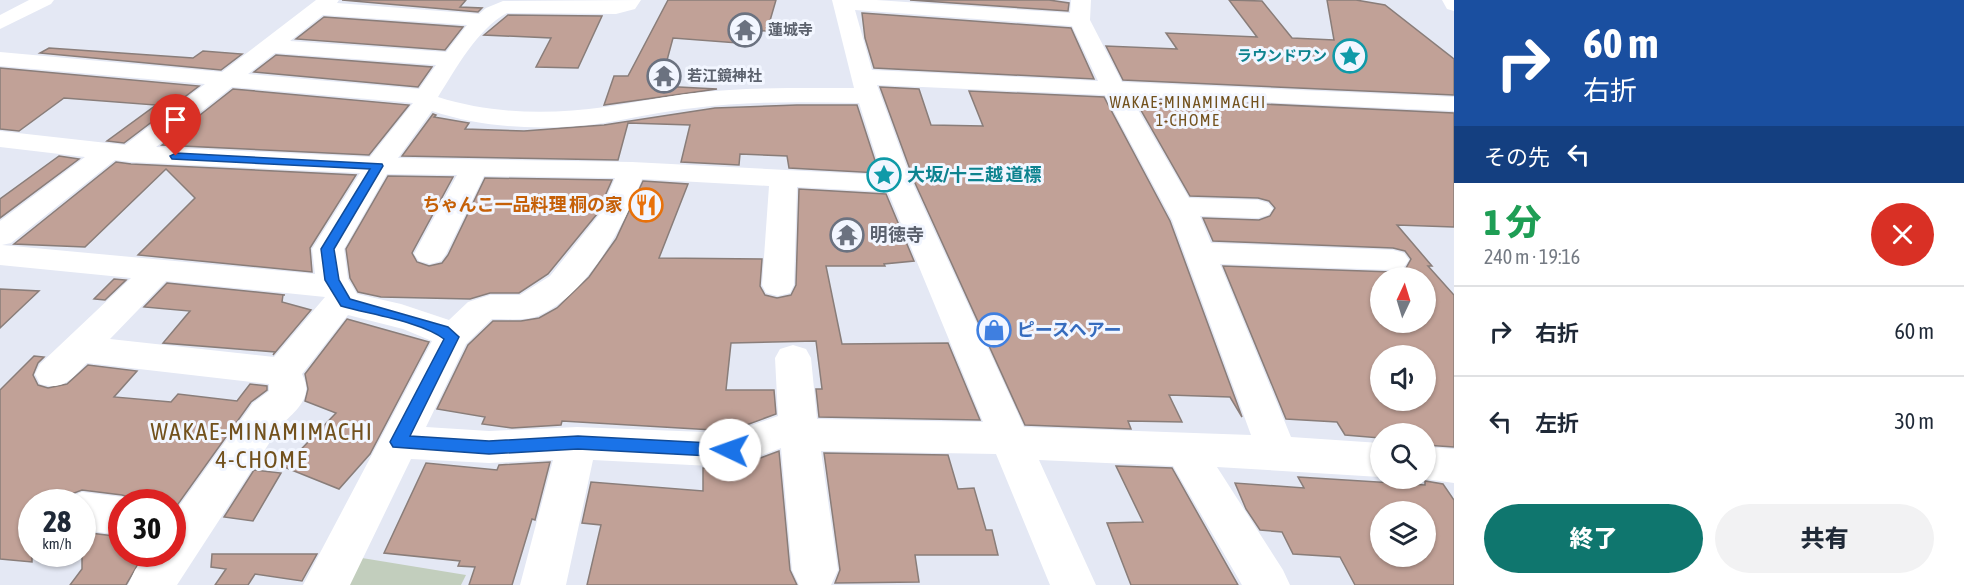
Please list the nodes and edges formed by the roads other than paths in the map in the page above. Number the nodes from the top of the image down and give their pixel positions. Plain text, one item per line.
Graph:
1 (44, 0) edge
2 (421, 0) edge
3 (631, 0) edge
4 (1452, 0) edge
5 (324, 4) edge
6 (1454, 5) edge
7 (854, 6) edge
8 (1080, 10) edge
9 (406, 15) junction
10 (481, 20) junction
11 (0, 23) edge
12 (271, 46) junction
13 (0, 59) edge
14 (453, 59) junction
15 (228, 79) junction
16 (866, 86) junction
17 (1114, 89) junction
18 (427, 99) junction
19 (1454, 104) edge
20 (0, 139) edge
21 (120, 153) junction
22 (378, 166) junction
23 (475, 167) junction
24 (632, 170) junction
25 (783, 180) junction
26 (899, 184) junction
27 (1180, 207) junction
28 (1258, 209) dead end
29 (0, 236) edge
30 (1200, 253) junction
31 (430, 254) dead end
32 (0, 255) edge
33 (1393, 260) dead end
34 (158, 271) junction
35 (778, 285) dead end
36 (340, 293) junction
37 (452, 337) junction
38 (80, 349) junction
39 (793, 358) dead end
40 (283, 372) junction
41 (53, 374) dead end
42 (799, 430) junction
43 (1010, 441) junction
44 (399, 442) junction
45 (578, 443) junction
46 (1184, 449) junction
47 (1277, 453) junction
48 (1370, 459) edge
49 (1436, 465) edge
50 (1454, 466) edge
51 (186, 526) edge
52 (160, 567) edge
53 (814, 570) dead end
54 (150, 585) edge
55 (326, 585) edge
56 (543, 585) edge
57 (1073, 585) edge
58 (1267, 585) edge

1 - 11 street
2 - 9 street
3 - 10 street
4 - 6 street
5 - 9 street
5 - 12 street
7 - 8 street
7 - 16 street
8 - 17 street
9 - 10 street
10 - 14 street
12 - 14 street
12 - 15 street
13 - 15 street
14 - 18 street
15 - 18 street
15 - 21 street
16 - 17 street
16 - 18 street
16 - 26 street
17 - 19 street
17 - 27 street
18 - 22 street
20 - 21 street
21 - 22 street
21 - 29 street
22 - 23 street
22 - 36 street
23 - 24 street
23 - 31 street
24 - 25 street
24 - 37 street
25 - 26 street
25 - 35 street
26 - 43 street
27 - 28 street
27 - 30 street
30 - 33 street
30 - 47 street
32 - 34 street
34 - 36 street
34 - 38 street
36 - 37 street
36 - 40 street
37 - 44 street
38 - 40 street
38 - 41 street
39 - 42 street
40 - 51 street
42 - 43 street
42 - 45 street
42 - 53 street
43 - 46 street
43 - 57 street
44 - 45 street
44 - 55 street
45 - 56 street
46 - 47 street
46 - 58 street
47 - 48 street
49 - 50 street
52 - 54 street

